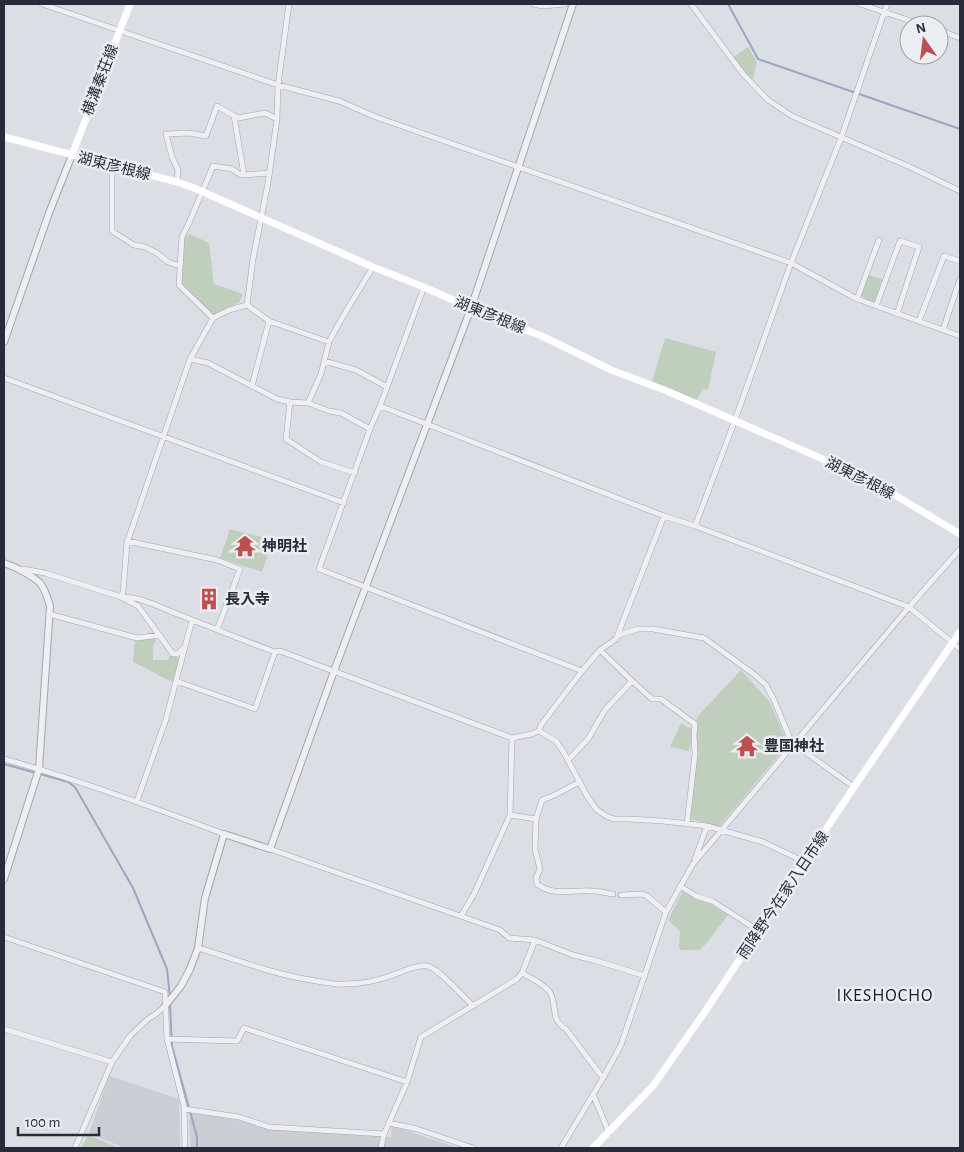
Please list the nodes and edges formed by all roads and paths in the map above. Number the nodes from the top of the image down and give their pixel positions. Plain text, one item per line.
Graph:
1 (42, 4) edge
2 (130, 4) edge
3 (290, 4) edge
4 (533, 4) edge
5 (565, 4) edge
6 (573, 4) edge
7 (691, 4) edge
8 (860, 4) edge
9 (887, 4) edge
10 (884, 12) junction
11 (899, 17) edge
12 (119, 30) junction
13 (278, 85) junction
14 (234, 116) junction
15 (276, 119) junction
16 (4, 137) edge
17 (841, 138) junction
18 (72, 155) junction
19 (112, 166) junction
20 (519, 167) junction
21 (269, 173) junction
22 (244, 175) junction
23 (177, 182) junction
24 (203, 192) junction
25 (960, 192) edge
26 (262, 218) junction
27 (878, 240) dead end
28 (960, 262) edge
29 (791, 263) junction
30 (180, 266) junction
31 (372, 267) junction
32 (960, 278) edge
33 (424, 288) junction
34 (857, 299) junction
35 (247, 305) junction
36 (876, 306) junction
37 (471, 308) junction
38 (897, 314) junction
39 (213, 318) junction
40 (269, 321) junction
41 (919, 322) junction
42 (943, 330) junction
43 (960, 336) edge
44 (4, 342) edge
45 (329, 342) junction
46 (190, 359) junction
47 (324, 361) junction
48 (4, 378) edge
49 (252, 386) junction
50 (387, 387) junction
51 (290, 402) junction
52 (308, 403) junction
53 (380, 406) junction
54 (735, 420) junction
55 (428, 426) junction
56 (370, 429) junction
57 (162, 437) junction
58 (355, 473) junction
59 (344, 503) junction
60 (664, 516) junction
61 (695, 526) junction
62 (960, 534) edge
63 (127, 541) junction
64 (960, 549) edge
65 (4, 563) edge
66 (20, 569) junction
67 (366, 587) junction
68 (120, 597) junction
69 (909, 607) junction
70 (49, 614) junction
71 (192, 620) junction
72 (217, 630) junction
73 (960, 632) edge
74 (618, 635) junction
75 (160, 636) junction
76 (952, 644) junction
77 (184, 648) junction
78 (960, 649) edge
79 (600, 650) junction
80 (275, 652) junction
81 (334, 671) junction
82 (582, 671) junction
83 (632, 681) junction
84 (176, 682) junction
85 (539, 731) junction
86 (512, 738) junction
87 (794, 744) junction
88 (4, 759) edge
89 (568, 760) junction
90 (39, 769) junction
91 (580, 782) junction
92 (854, 788) junction
93 (137, 801) junction
94 (510, 815) junction
95 (536, 819) junction
96 (687, 824) junction
97 (707, 826) junction
98 (721, 830) junction
99 (224, 834) junction
100 (270, 849) junction
101 (805, 862) junction
102 (693, 864) junction
103 (4, 879) edge
104 (680, 886) junction
105 (613, 894) dead end
106 (621, 895) dead end
107 (666, 912) junction
108 (461, 916) junction
109 (759, 931) junction
110 (4, 937) edge
111 (535, 940) junction
112 (198, 948) junction
113 (522, 973) junction
114 (645, 976) junction
115 (472, 1005) junction
116 (165, 1006) junction
117 (4, 1029) edge
118 (170, 1039) junction
119 (112, 1062) junction
120 (603, 1078) junction
121 (407, 1082) junction
122 (593, 1094) junction
123 (184, 1108) junction
124 (389, 1123) junction
125 (609, 1133) junction
126 (384, 1134) junction
127 (75, 1148) edge
128 (185, 1148) edge
129 (381, 1148) edge
130 (473, 1148) edge
131 (561, 1148) edge
132 (593, 1148) edge

1 - 12 street
2 - 12 main road, 横溝秦荘線
3 - 13 street
4 - 5 street
6 - 20 street
7 - 17 street
8 - 10 street
9 - 10 street
10 - 11 street
10 - 17 street
12 - 13 street
12 - 18 main road, 横溝秦荘線
13 - 15 street
13 - 20 street
14 - 15 street
14 - 22 street
14 - 23 street
15 - 21 street
16 - 18 main road, 湖東彦根線
17 - 25 street
17 - 29 street
18 - 19 main road, 湖東彦根線
18 - 44 street
19 - 23 main road, 湖東彦根線
19 - 30 street
20 - 29 street
20 - 37 street
21 - 22 street
21 - 26 street
22 - 24 street
23 - 24 main road, 湖東彦根線
24 - 26 main road, 湖東彦根線
24 - 30 street
26 - 31 main road, 湖東彦根線
26 - 35 street
27 - 34 street
28 - 41 street
29 - 34 street
29 - 54 street
30 - 39 street
31 - 33 main road, 湖東彦根線
31 - 45 street
32 - 42 street
33 - 37 main road, 湖東彦根線
33 - 50 street
34 - 36 street
35 - 39 street
35 - 40 street
36 - 38 street
36 - 38 street
37 - 54 main road, 湖東彦根線
37 - 55 street
38 - 41 street
39 - 46 street
40 - 45 street
40 - 49 street
41 - 42 street
42 - 43 street
45 - 47 street
46 - 49 street
46 - 57 street
47 - 50 street
47 - 52 street
48 - 57 street
49 - 51 street
50 - 53 street
51 - 52 street
51 - 58 street
52 - 56 street
53 - 55 street
53 - 56 street
54 - 61 street
54 - 62 main road, 湖東彦根線
55 - 60 street
55 - 67 street
56 - 58 street
57 - 59 street
57 - 63 street
58 - 59 street
59 - 67 street
60 - 61 street
60 - 74 street
61 - 69 street
63 - 68 street
63 - 72 street
64 - 69 street
65 - 66 street
66 - 68 street
66 - 70 street
67 - 81 street
67 - 82 street
68 - 71 street
68 - 75 street
69 - 76 street
69 - 87 street
70 - 75 street
70 - 90 street
71 - 72 street
71 - 77 street
72 - 80 street
73 - 76 main road, 雨降野今在家八日市線
74 - 79 street
74 - 87 street
75 - 77 street
76 - 78 street
76 - 92 main road, 雨降野今在家八日市線
77 - 84 street
79 - 82 street
79 - 83 street
80 - 81 street
80 - 84 street
81 - 86 street
81 - 100 street
82 - 85 street
83 - 89 street
83 - 96 street
84 - 93 street
85 - 86 street
85 - 89 street
86 - 94 street
87 - 92 street
87 - 98 street
88 - 90 street
89 - 91 street
90 - 93 street
90 - 103 street
91 - 95 street
91 - 96 street
92 - 101 main road, 雨降野今在家八日市線
93 - 99 street
94 - 95 street
94 - 108 street
95 - 105 street
96 - 97 street
97 - 98 street
97 - 102 street
98 - 101 street
98 - 102 street
99 - 100 street
99 - 112 street
100 - 108 street
101 - 109 main road, 雨降野今在家八日市線
102 - 104 street
104 - 107 street
104 - 109 street
106 - 107 street
107 - 114 street
108 - 111 street
109 - 125 main road, 雨降野今在家八日市線
110 - 116 street
111 - 113 street
111 - 114 street
112 - 115 street
112 - 116 street
113 - 115 street
113 - 120 street
114 - 120 street
115 - 121 street
116 - 118 street
116 - 119 street
117 - 119 street
118 - 121 street
118 - 123 street
119 - 127 street
120 - 122 street
121 - 124 street
122 - 125 street
122 - 131 street
123 - 126 street
123 - 128 street
124 - 126 street
124 - 130 street
125 - 132 main road, 雨降野今在家八日市線
126 - 129 street

